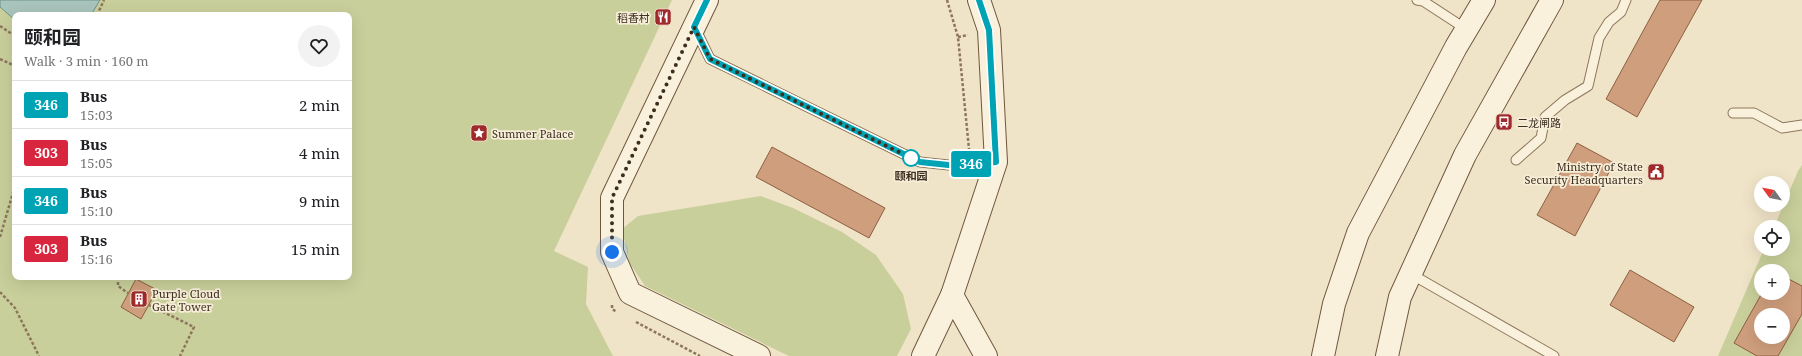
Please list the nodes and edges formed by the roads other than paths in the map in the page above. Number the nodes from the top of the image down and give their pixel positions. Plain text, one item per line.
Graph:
1 (707, 0) edge
2 (979, 0) edge
3 (1417, 0) edge
4 (1484, 0) edge
5 (1552, 0) edge
6 (1626, 0) edge
7 (694, 27) junction
8 (1466, 29) junction
9 (1733, 112) dead end
10 (1802, 125) edge
11 (1516, 160) dead end
12 (996, 162) junction
13 (1411, 274) junction
14 (952, 295) junction
15 (759, 356) edge
16 (923, 356) edge
17 (986, 356) edge
18 (1323, 356) edge
19 (1387, 356) edge
20 (1554, 356) edge

1 - 7 street
2 - 12 street
3 - 8 lane
4 - 8 street
5 - 13 street
6 - 11 lane
7 - 12 lane
7 - 15 street
8 - 18 street
9 - 10 lane
12 - 14 street
13 - 19 street
13 - 20 lane
14 - 16 street
14 - 17 street

